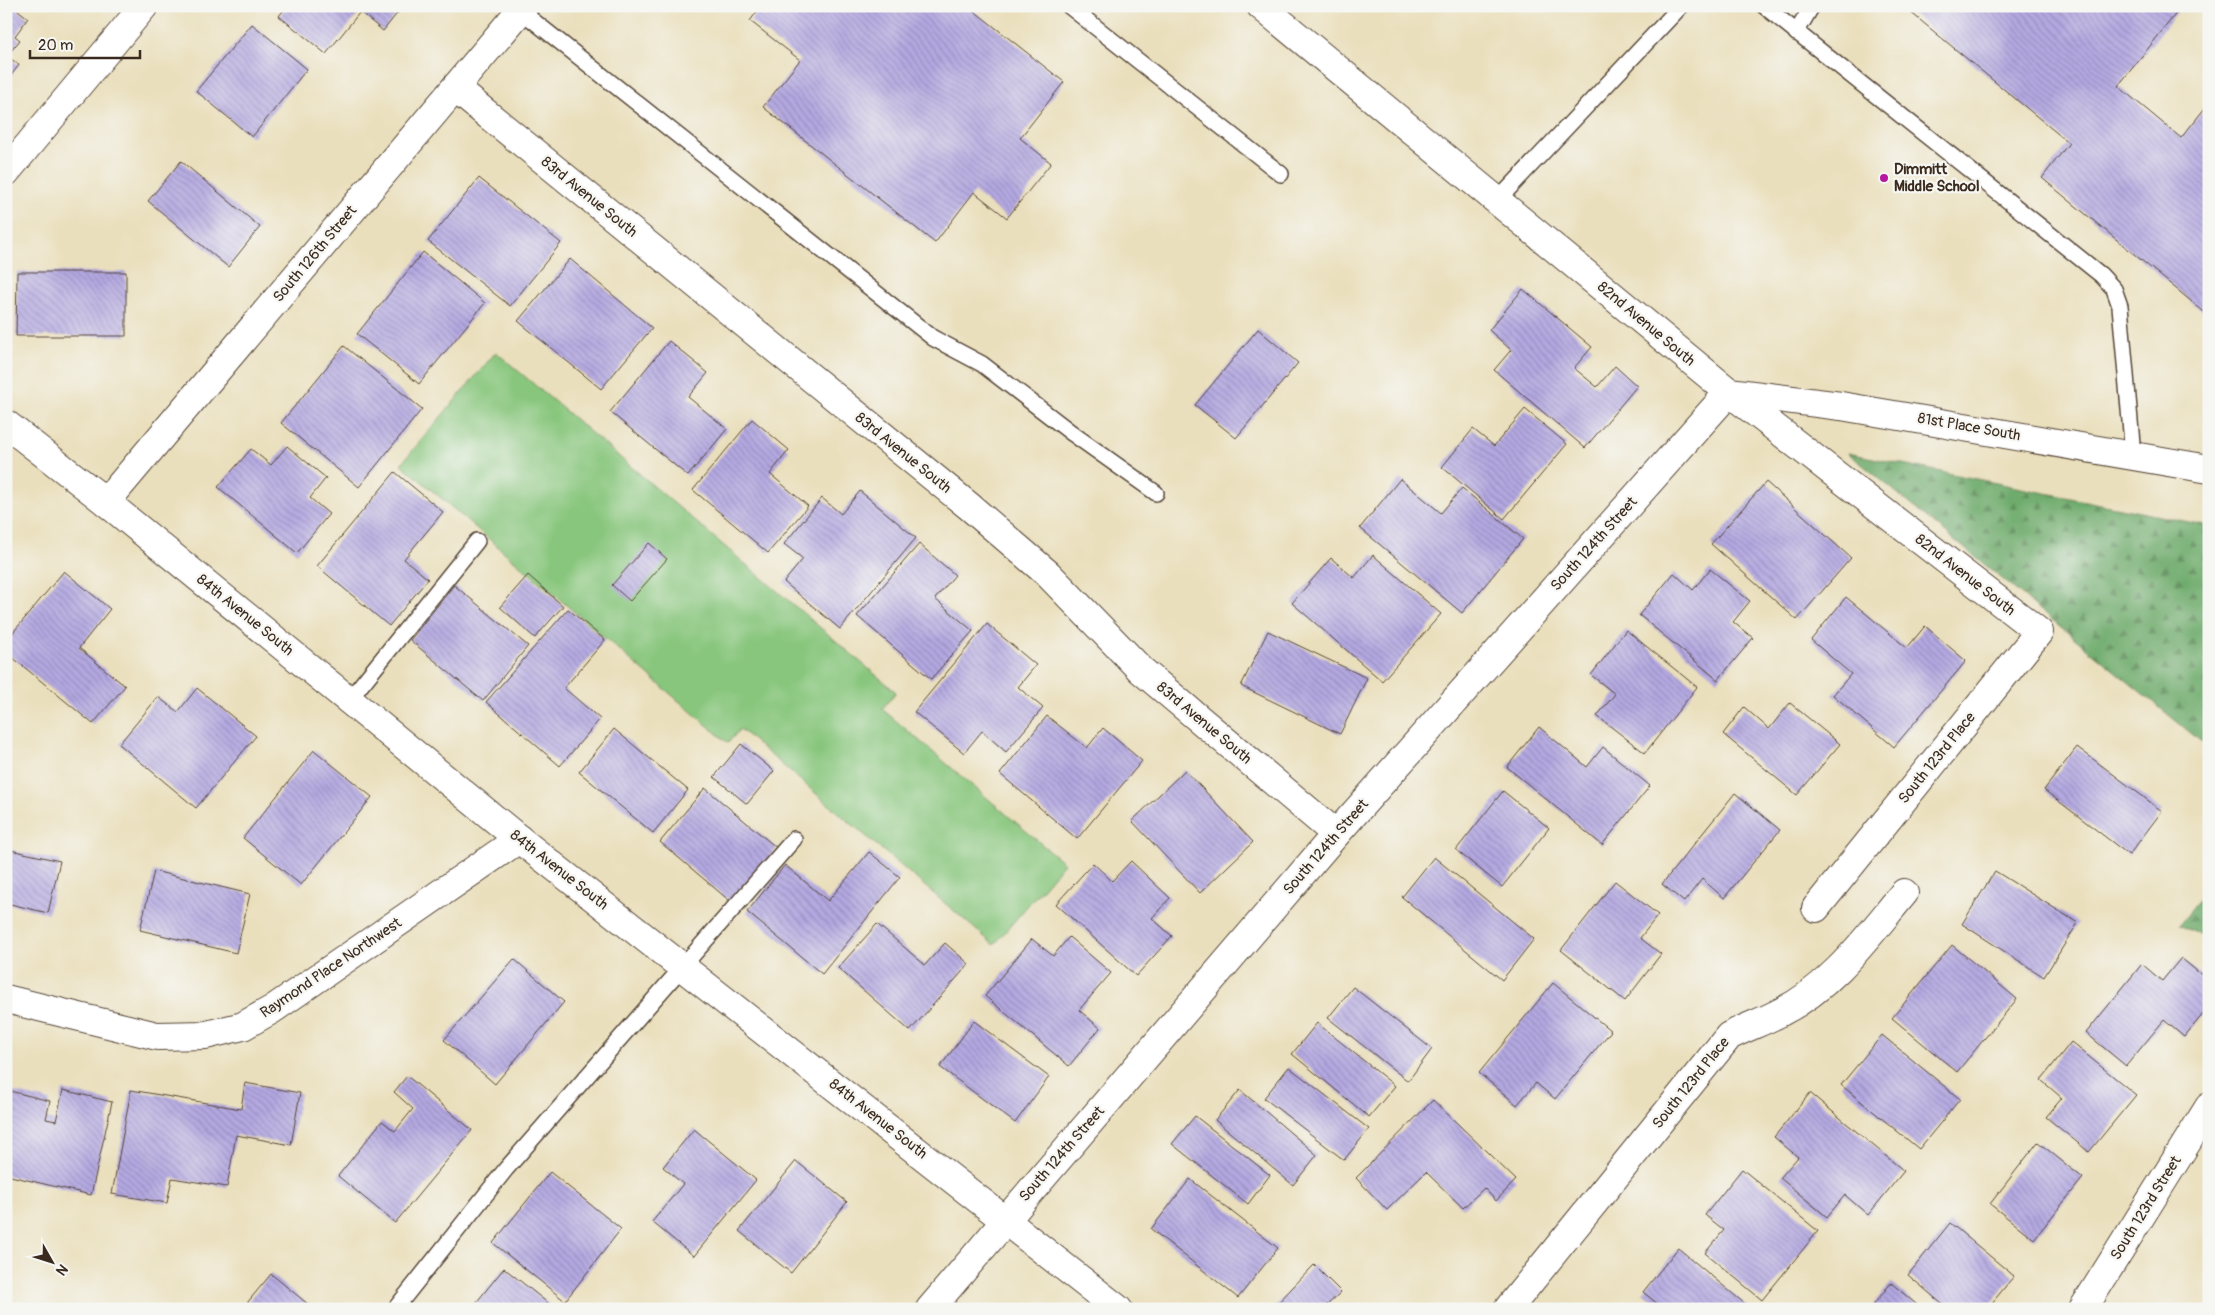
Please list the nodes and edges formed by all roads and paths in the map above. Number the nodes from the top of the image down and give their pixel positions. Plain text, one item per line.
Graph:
1 (144, 6) edge
2 (1069, 6) edge
3 (1261, 6) edge
4 (1681, 6) edge
5 (1764, 6) edge
6 (1812, 6) edge
7 (522, 9) edge
8 (1796, 33) junction
9 (455, 88) junction
10 (6, 172) edge
11 (1281, 174) dead end
12 (1497, 201) junction
13 (1729, 392) junction
14 (6, 424) edge
15 (2133, 455) junction
16 (2209, 469) edge
17 (1156, 493) dead end
18 (106, 502) junction
19 (477, 541) dead end
20 (2039, 632) joint
21 (349, 700) junction
22 (1336, 834) junction
23 (519, 839) junction
24 (794, 839) dead end
25 (1904, 893) dead end
26 (1816, 908) dead end
27 (683, 966) junction
28 (6, 999) edge
29 (2209, 1107) edge
30 (1006, 1219) junction
31 (395, 1309) edge
32 (930, 1309) edge
33 (1118, 1309) edge
34 (1508, 1309) edge
35 (2083, 1309) edge

1 - 10 street
2 - 11 lane
3 - 12 street, 82nd Avenue South
4 - 12 lane
5 - 8 lane
6 - 8 lane
7 - 9 street, South 126th Street
7 - 17 lane
8 - 15 lane
9 - 18 street, South 126th Street
9 - 22 street, 83rd Avenue South
12 - 13 street, 82nd Avenue South
13 - 15 street, 81st Place South
13 - 20 street, 82nd Avenue South
13 - 22 street, South 124th Street
14 - 18 street, 84th Avenue South
15 - 16 street, 81st Place South
18 - 21 street, 84th Avenue South
19 - 21 lane
20 - 26 street, South 123rd Place
21 - 23 street, 84th Avenue South
22 - 30 street, South 124th Street
23 - 27 street, 84th Avenue South
23 - 28 street, Raymond Place Northwest
24 - 27 lane
25 - 34 street, South 123rd Place
27 - 30 street, 84th Avenue South
27 - 31 lane
29 - 35 street, South 123rd Street
30 - 32 street, South 124th Street
30 - 33 street, 84th Avenue South

